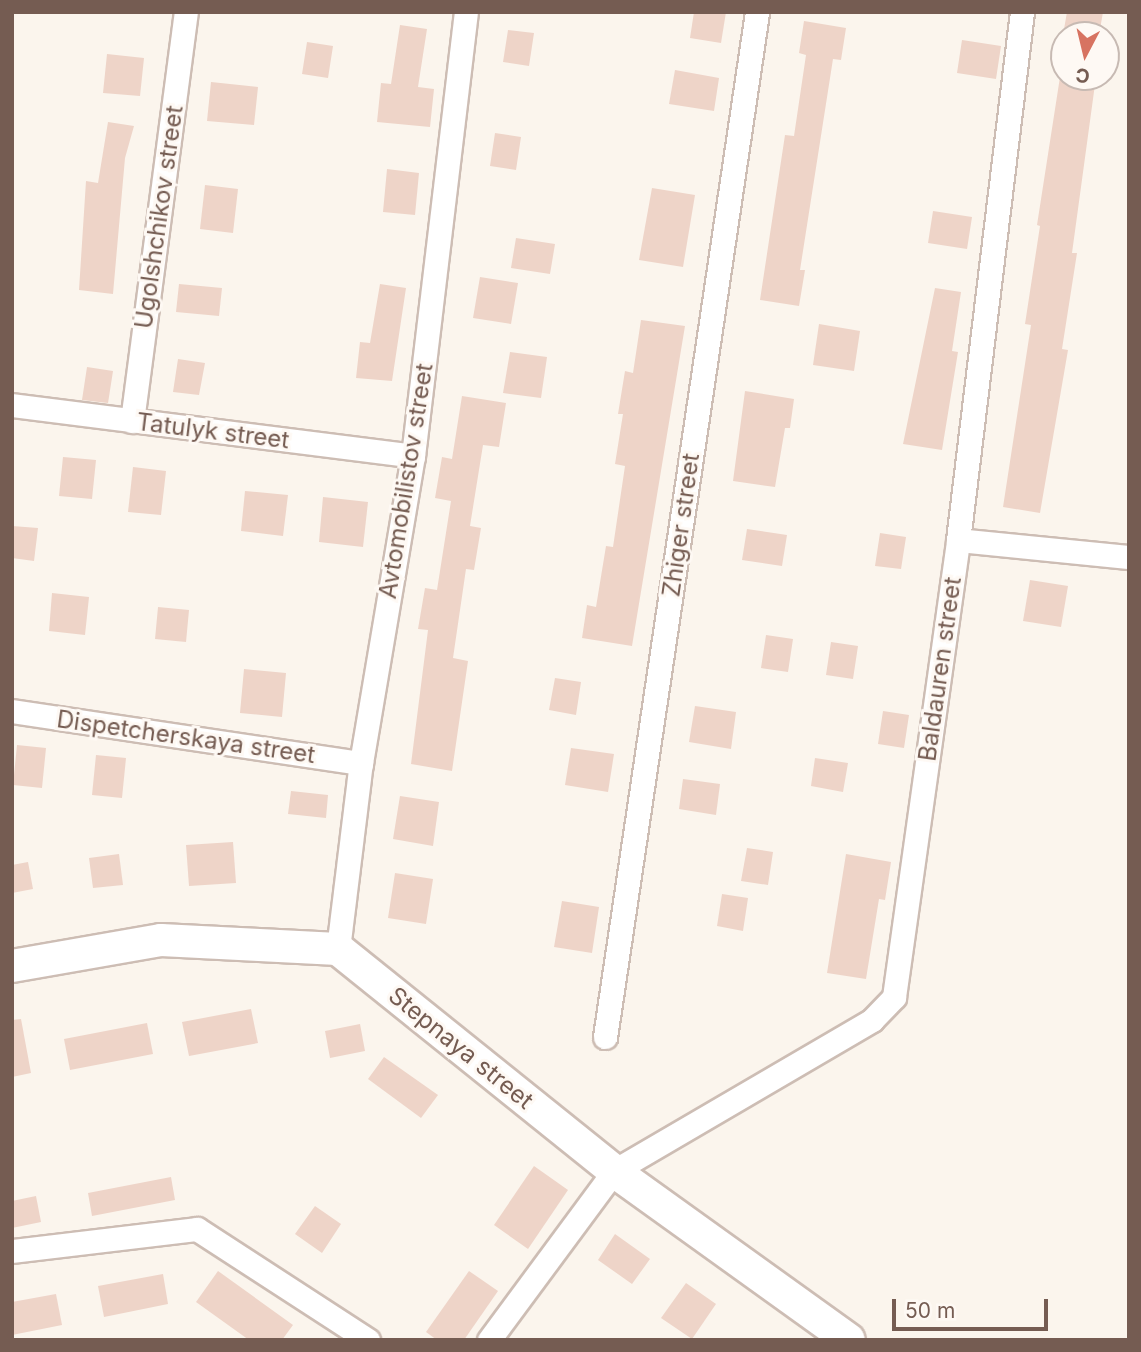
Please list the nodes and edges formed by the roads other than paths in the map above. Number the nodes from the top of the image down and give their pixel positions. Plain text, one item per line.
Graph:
1 (186, 12) edge
2 (466, 12) edge
3 (757, 12) edge
4 (1023, 12) edge
5 (12, 405) edge
6 (132, 421) junction
7 (413, 456) junction
8 (958, 540) junction
9 (1129, 557) edge
10 (12, 711) edge
11 (361, 763) junction
12 (338, 949) junction
13 (12, 966) edge
14 (605, 1037) dead end
15 (614, 1171) junction
16 (12, 1251) edge
17 (368, 1340) edge
18 (489, 1340) edge
19 (849, 1340) edge

1 - 6 street, Ugolshchikov street
2 - 7 street, Avtomobilistov street
3 - 14 street, Zhiger street
4 - 8 street, Baldauren street
5 - 6 street, Tatulyk street
6 - 7 street, Tatulyk street
7 - 11 street, Avtomobilistov street
8 - 9 street
8 - 15 street, Baldauren street
10 - 11 street, Dispetcherskaya street
11 - 12 street, Avtomobilistov street
12 - 13 street
12 - 15 street, Stepnaya street
15 - 18 street
15 - 19 street, Stepnaya street
16 - 17 street

